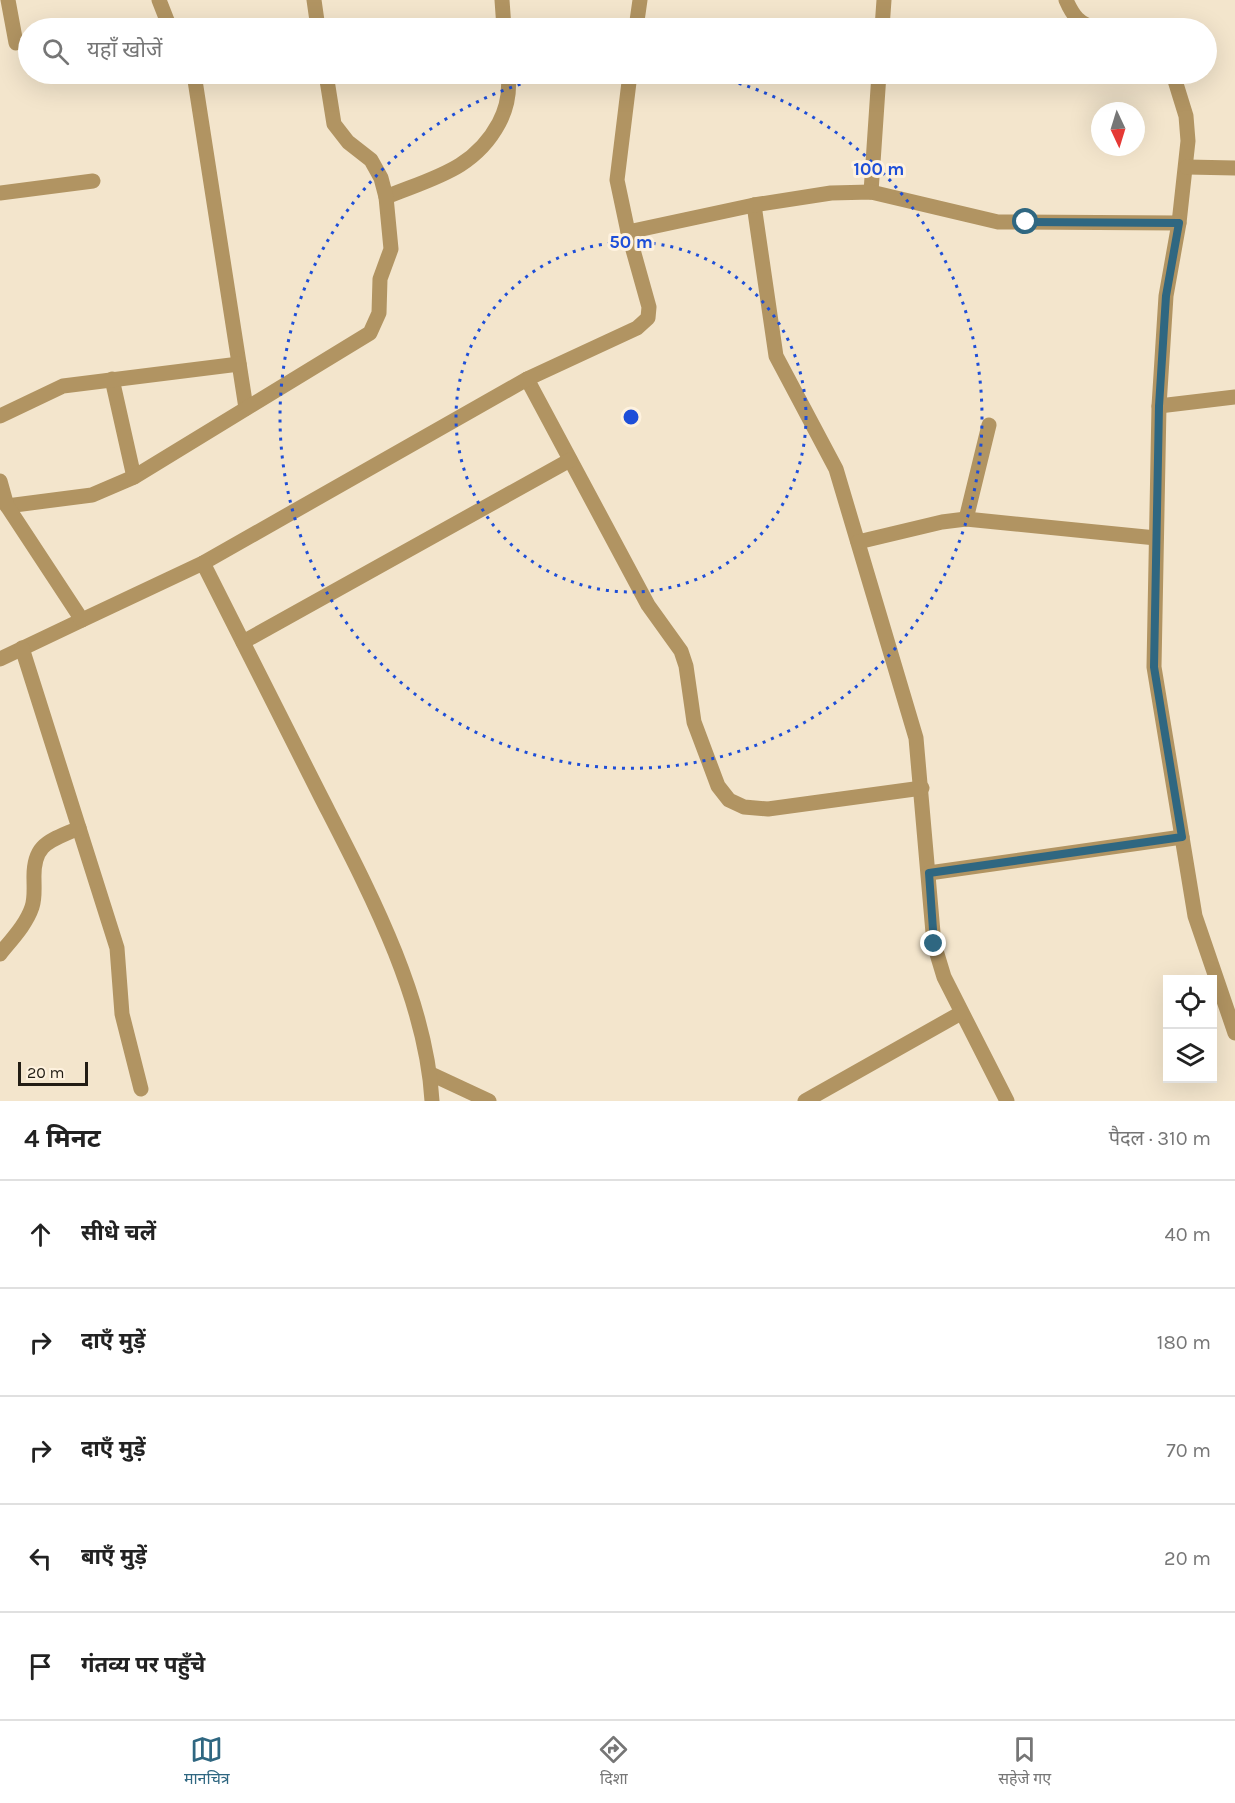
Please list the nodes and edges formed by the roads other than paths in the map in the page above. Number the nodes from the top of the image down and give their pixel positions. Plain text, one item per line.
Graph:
1 (8, 0) edge
2 (159, 0) edge
3 (314, 0) edge
4 (502, 0) edge
5 (640, 0) edge
6 (884, 0) edge
7 (1066, 0) edge
8 (166, 18) edge
9 (317, 18) edge
10 (503, 18) edge
11 (637, 18) edge
12 (883, 18) edge
13 (1076, 18) edge
14 (16, 43) dead end
15 (196, 84) edge
16 (328, 84) edge
17 (508, 84) edge
18 (629, 84) edge
19 (878, 84) edge
20 (1176, 84) edge
21 (1187, 167) junction
22 (1235, 168) edge
23 (93, 181) dead end
24 (871, 192) junction
25 (0, 194) edge
26 (386, 197) junction
27 (754, 205) junction
28 (1179, 223) junction
29 (628, 232) junction
30 (239, 364) junction
31 (112, 379) junction
32 (527, 379) junction
33 (1235, 397) edge
34 (1159, 406) junction
35 (246, 408) junction
36 (0, 416) edge
37 (989, 425) dead end
38 (570, 460) junction
39 (134, 477) junction
40 (0, 481) edge
41 (7, 506) junction
42 (966, 519) junction
43 (1156, 538) junction
44 (858, 542) junction
45 (203, 563) junction
46 (82, 620) junction
47 (243, 642) junction
48 (22, 648) junction
49 (0, 659) edge
50 (922, 788) junction
51 (78, 828) junction
52 (1182, 837) junction
53 (929, 873) junction
54 (0, 954) edge
55 (961, 1012) junction
56 (1235, 1033) edge
57 (431, 1074) junction
58 (141, 1089) dead end
59 (432, 1101) edge
60 (489, 1101) edge
61 (805, 1101) edge
62 (1007, 1101) edge

1 - 14 street
2 - 8 street
3 - 9 street
4 - 10 street
5 - 11 street
6 - 12 street
7 - 13 street
15 - 30 street
16 - 26 street
17 - 26 street
18 - 29 street
19 - 24 street
20 - 21 street
21 - 22 street
21 - 28 street
23 - 25 street
24 - 27 street
24 - 28 street
26 - 35 street
27 - 29 street
27 - 44 street
28 - 34 street
29 - 32 street
30 - 31 street
30 - 35 street
31 - 36 street
31 - 39 street
32 - 38 street
32 - 45 street
33 - 34 street
34 - 43 street
35 - 39 street
37 - 42 street
38 - 47 street
38 - 50 street
39 - 41 street
40 - 41 street
41 - 46 street
42 - 43 street
42 - 44 street
43 - 52 street
44 - 50 street
45 - 46 street
45 - 47 street
46 - 48 street
47 - 57 street
48 - 49 street
48 - 51 street
50 - 53 street
51 - 54 street
51 - 58 street
52 - 53 street
52 - 56 street
53 - 55 street
55 - 61 street
55 - 62 street
57 - 59 street
57 - 60 street

